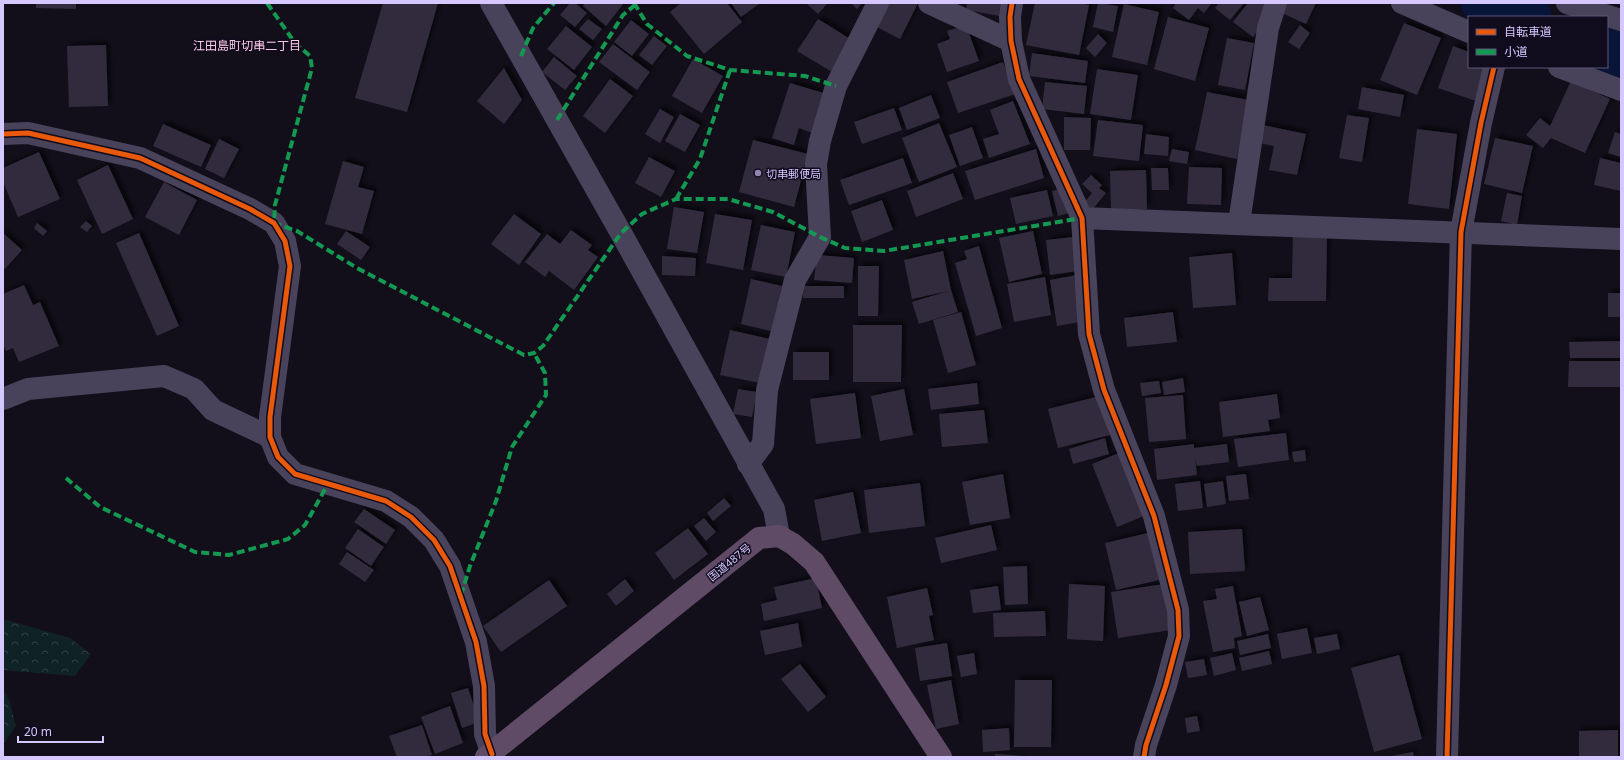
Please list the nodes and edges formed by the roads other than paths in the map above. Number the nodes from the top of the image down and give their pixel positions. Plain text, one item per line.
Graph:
1 (491, 3) edge
2 (878, 3) edge
3 (929, 3) edge
4 (1012, 3) edge
5 (1276, 3) edge
6 (1402, 3) edge
7 (1567, 3) edge
8 (1621, 20) edge
9 (1468, 32) edge
10 (1011, 42) junction
11 (1494, 68) edge
12 (1562, 68) edge
13 (1621, 90) edge
14 (3, 134) edge
15 (1082, 218) junction
16 (1239, 223) junction
17 (1460, 232) junction
18 (1621, 239) edge
19 (3, 398) edge
20 (270, 437) junction
21 (748, 464) junction
22 (779, 536) junction
23 (489, 755) edge
24 (941, 757) edge
25 (1144, 757) edge
26 (1447, 757) edge

1 - 21 street
2 - 21 street
3 - 10 street
4 - 10 street
5 - 16 street
6 - 9 street
7 - 8 street
10 - 15 street
11 - 17 street
12 - 13 street
14 - 20 street
15 - 16 street
15 - 25 street
16 - 17 street
17 - 18 street
17 - 26 street
19 - 20 street
20 - 23 street
21 - 22 street
22 - 23 highway, 国道487号
22 - 24 highway

